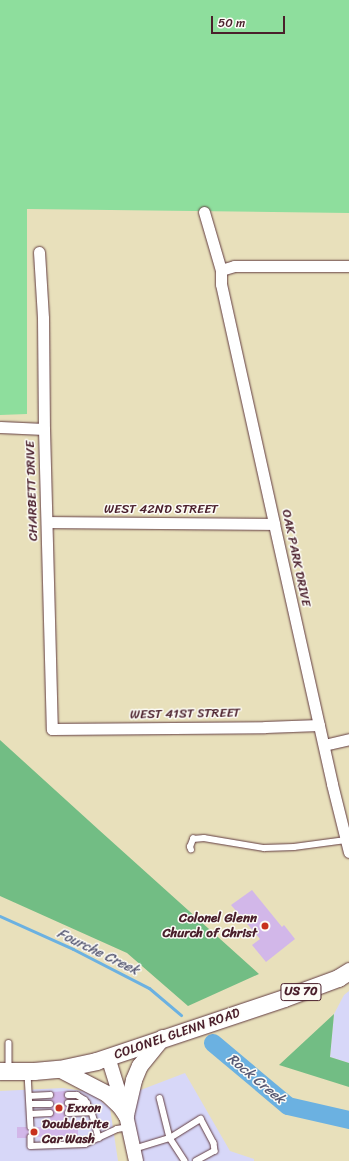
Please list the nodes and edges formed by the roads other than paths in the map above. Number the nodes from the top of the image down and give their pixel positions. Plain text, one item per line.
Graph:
1 (204, 212) dead end
2 (40, 252) dead end
3 (349, 266) edge
4 (221, 270) junction
5 (0, 428) edge
6 (44, 429) junction
7 (47, 522) junction
8 (274, 524) junction
9 (319, 725) junction
10 (52, 729) joint
11 (349, 739) edge
12 (324, 745) junction
13 (346, 840) junction
14 (191, 850) dead end
15 (349, 852) edge
16 (349, 971) edge
17 (163, 1038) junction
18 (9, 1043) dead end
19 (108, 1057) junction
20 (59, 1069) junction
21 (5, 1071) edge
22 (28, 1071) junction
23 (50, 1095) dead end
24 (68, 1095) dead end
25 (29, 1096) junction
26 (160, 1098) dead end
27 (68, 1103) dead end
28 (87, 1103) junction
29 (30, 1104) junction
30 (50, 1104) dead end
31 (92, 1112) junction
32 (50, 1113) dead end
33 (68, 1113) dead end
34 (30, 1114) junction
35 (128, 1121) junction
36 (31, 1127) dead end
37 (31, 1138) dead end
38 (99, 1138) junction
39 (170, 1138) junction
40 (135, 1155) edge
41 (185, 1161) edge
42 (197, 1161) edge

1 - 4 street, OAK PARK DRIVE
2 - 6 street, CHARBETT DRIVE
3 - 4 street
4 - 8 street, OAK PARK DRIVE
5 - 6 street
6 - 7 street, CHARBETT DRIVE
7 - 8 street, WEST 42ND STREET
7 - 10 street, CHARBETT DRIVE
8 - 9 street, OAK PARK DRIVE
9 - 10 street, WEST 41ST STREET
9 - 12 street, OAK PARK DRIVE
11 - 12 street
12 - 13 street, OAK PARK DRIVE
13 - 14 lane
13 - 15 street, OAK PARK DRIVE
16 - 17 main road, COLONEL GLENN ROAD / US 70
17 - 19 main road, COLONEL GLENN ROAD / US 70
17 - 35 main road
18 - 21 lane
19 - 20 main road, COLONEL GLENN ROAD / US 70
19 - 35 street
20 - 22 main road, COLONEL GLENN ROAD / US 70
20 - 35 main road
21 - 22 main road, COLONEL GLENN ROAD / US 70
22 - 25 lane
23 - 25 lane
24 - 28 lane
25 - 29 lane
26 - 39 lane
27 - 28 lane
28 - 31 lane
29 - 30 lane
29 - 34 lane
31 - 33 lane
31 - 38 lane
32 - 34 lane
34 - 36 lane
35 - 38 lane
35 - 40 street
37 - 38 lane
39 - 40 lane
39 - 41 lane
39 - 42 lane

